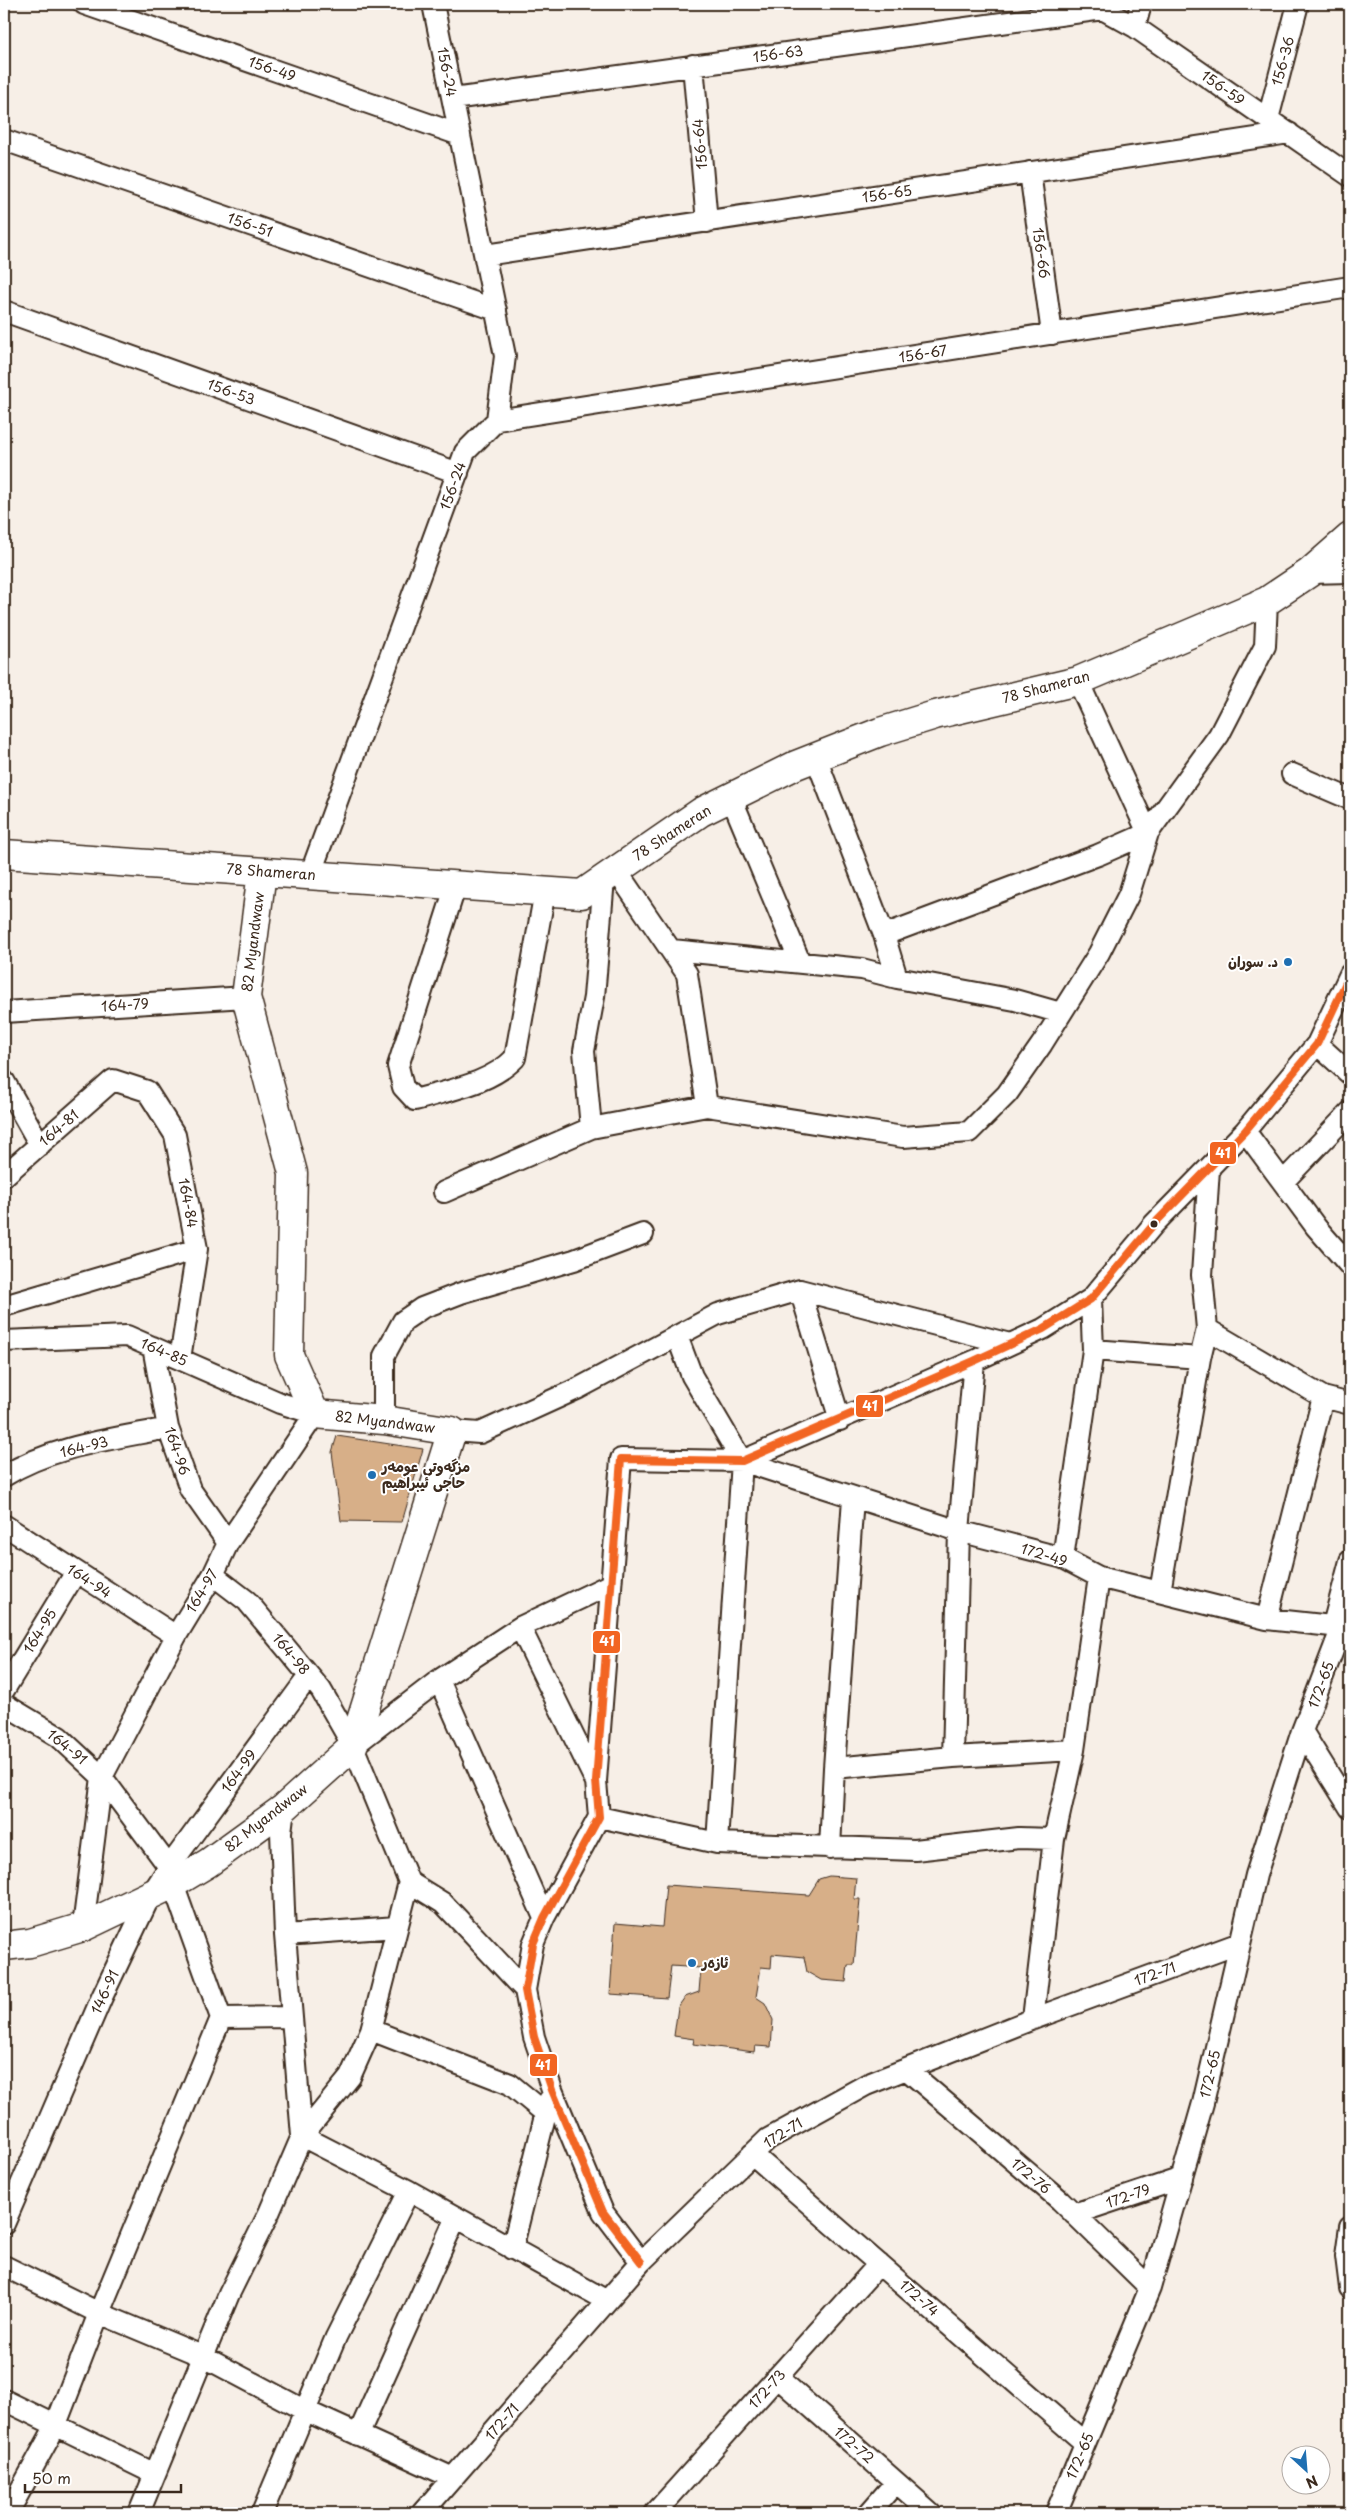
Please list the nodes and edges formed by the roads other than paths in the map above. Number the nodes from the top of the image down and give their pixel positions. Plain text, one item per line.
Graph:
1 (84, 4) edge
2 (434, 4) edge
3 (1141, 4) edge
4 (1298, 4) edge
5 (1098, 6) edge
6 (1135, 27) junction
7 (693, 66) junction
8 (453, 99) junction
9 (1268, 119) junction
10 (1289, 133) junction
11 (460, 135) junction
12 (4, 140) edge
13 (1030, 172) junction
14 (1350, 176) edge
15 (707, 222) junction
16 (484, 255) junction
17 (1350, 287) edge
18 (496, 310) junction
19 (4, 311) edge
20 (1052, 334) junction
21 (497, 420) junction
22 (458, 473) junction
23 (1350, 537) edge
24 (1350, 572) edge
25 (1309, 573) junction
26 (1267, 601) junction
27 (1078, 681) junction
28 (816, 758) junction
29 (1292, 774) dead end
30 (730, 797) junction
31 (1350, 799) edge
32 (1148, 833) junction
33 (4, 854) edge
34 (262, 872) junction
35 (310, 875) junction
36 (610, 875) junction
37 (456, 885) junction
38 (545, 891) junction
39 (884, 935) junction
40 (672, 950) junction
41 (800, 962) junction
42 (1350, 974) edge
43 (897, 978) junction
44 (246, 997) junction
45 (4, 1012) edge
46 (1061, 1013) junction
47 (1318, 1044) junction
48 (1350, 1074) edge
49 (113, 1080) joint
50 (4, 1081) edge
51 (708, 1106) junction
52 (1350, 1112) edge
53 (591, 1128) junction
54 (1245, 1131) junction
55 (40, 1144) junction
56 (1209, 1169) junction
57 (4, 1176) edge
58 (1282, 1182) junction
59 (444, 1192) dead end
60 (642, 1234) dead end
61 (197, 1249) junction
62 (1350, 1266) edge
63 (800, 1290) junction
64 (1091, 1299) junction
65 (4, 1306) edge
66 (1207, 1329) junction
67 (676, 1336) junction
68 (4, 1341) edge
69 (1010, 1344) junction
70 (153, 1347) junction
71 (1093, 1350) junction
72 (180, 1358) junction
73 (1200, 1358) junction
74 (974, 1361) junction
75 (1323, 1397) junction
76 (1350, 1404) edge
77 (315, 1414) junction
78 (384, 1420) junction
79 (840, 1420) junction
80 (168, 1428) junction
81 (452, 1431) junction
82 (742, 1461) junction
83 (4, 1476) edge
84 (853, 1498) junction
85 (4, 1525) edge
86 (959, 1531) junction
87 (228, 1543) junction
88 (1062, 1558) junction
89 (1350, 1561) edge
90 (76, 1572) junction
91 (213, 1576) junction
92 (1099, 1577) junction
93 (610, 1585) junction
94 (1160, 1592) junction
95 (1267, 1619) junction
96 (520, 1627) junction
97 (1342, 1627) edge
98 (176, 1636) junction
99 (309, 1676) junction
100 (439, 1680) junction
101 (4, 1690) edge
102 (4, 1704) edge
103 (1302, 1731) junction
104 (353, 1746) junction
105 (1074, 1750) junction
106 (953, 1757) junction
107 (834, 1768) junction
108 (102, 1777) junction
109 (596, 1781) junction
110 (284, 1808) junction
111 (1350, 1808) edge
112 (599, 1817) junction
113 (1054, 1839) junction
114 (717, 1844) junction
115 (830, 1848) junction
116 (164, 1882) junction
117 (409, 1882) junction
118 (544, 1918) junction
119 (83, 1927) junction
120 (397, 1927) junction
121 (284, 1935) junction
122 (1240, 1943) junction
123 (4, 1946) edge
124 (525, 1990) junction
125 (290, 2017) junction
126 (221, 2018) junction
127 (1033, 2018) junction
128 (371, 2030) junction
129 (906, 2069) junction
130 (552, 2090) junction
131 (544, 2112) junction
132 (302, 2136) junction
133 (752, 2154) junction
134 (1182, 2178) junction
135 (409, 2191) junction
136 (1074, 2214) junction
137 (456, 2217) junction
138 (4, 2224) edge
139 (1350, 2227) edge
140 (512, 2249) junction
141 (641, 2262) junction
142 (879, 2264) junction
143 (4, 2266) edge
144 (1150, 2288) junction
145 (1350, 2288) edge
146 (607, 2301) junction
147 (99, 2313) junction
148 (202, 2356) junction
149 (777, 2377) junction
150 (4, 2400) edge
151 (304, 2410) junction
152 (55, 2427) junction
153 (358, 2435) junction
154 (1085, 2443) junction
155 (155, 2474) junction
156 (453, 2478) junction
157 (896, 2482) junction
158 (8, 2513) edge
159 (138, 2513) edge
160 (262, 2513) edge
161 (422, 2513) edge
162 (655, 2513) edge
163 (869, 2513) edge
164 (931, 2513) edge
165 (1056, 2513) edge

1 - 11 street, 156-49
2 - 8 street, 156-24
3 - 6 street
4 - 9 street, 156-36
5 - 6 street, 156-59
5 - 7 street, 156-63
6 - 9 street, 156-59
7 - 8 street, 156-63
7 - 15 street, 156-64
8 - 11 street, 156-24
9 - 10 street, 156-59
10 - 13 street, 156-65
10 - 14 street, 156-59
11 - 16 street, 156-24
12 - 18 street, 156-51
13 - 15 street, 156-65
13 - 20 street, 156-66
15 - 16 street, 156-65
16 - 18 street, 156-24
17 - 20 street, 156-67
18 - 21 street, 156-24
19 - 22 street, 156-53
20 - 21 street, 156-67
21 - 22 street, 156-24
22 - 35 street, 156-24
23 - 25 street, 78 Shameran
24 - 25 street
25 - 26 street, 78 Shameran
26 - 27 street, 78 Shameran
26 - 32 street
27 - 28 street, 78 Shameran
27 - 32 street
28 - 30 street, 78 Shameran
28 - 39 street
29 - 31 street
30 - 36 street, 78 Shameran
30 - 41 street
32 - 39 street
32 - 46 street
33 - 34 street, 78 Shameran
34 - 35 street, 78 Shameran
34 - 44 street, 82 Myandwaw
35 - 37 street, 78 Shameran
36 - 38 street, 78 Shameran
36 - 40 street
36 - 53 street
37 - 38 street, 78 Shameran
37 - 38 street
39 - 43 street
40 - 41 street
40 - 51 street
41 - 43 street
42 - 47 street
43 - 46 street
44 - 45 street, 164-79
44 - 77 street, 82 Myandwaw
46 - 51 street
47 - 48 street
47 - 54 street
49 - 55 street, 164-81
49 - 61 street, 164-84
50 - 55 street
51 - 53 street
52 - 58 street
53 - 59 street
54 - 56 street
54 - 58 street
55 - 57 street, 164-81
56 - 64 street
56 - 66 street
58 - 62 street
60 - 78 street
61 - 65 street
61 - 72 street, 164-84
63 - 67 street
63 - 69 street
63 - 79 street
64 - 69 street
64 - 71 street
66 - 73 street
66 - 75 street
67 - 81 street
67 - 82 street
68 - 70 street, 164-85
69 - 74 street
70 - 72 street, 164-85
70 - 80 street, 164-96
71 - 73 street
71 - 88 street
72 - 77 street, 164-85
73 - 94 street
74 - 79 street
74 - 86 street
75 - 76 street
75 - 95 street
77 - 78 street, 82 Myandwaw
77 - 87 street, 164-97
78 - 81 street, 82 Myandwaw
79 - 82 street
80 - 83 street, 164-93
80 - 87 street, 164-96
81 - 104 street, 82 Myandwaw
82 - 84 street, 172-49
82 - 93 street
82 - 114 street
84 - 86 street, 172-49
84 - 107 street
85 - 90 street, 164-94
86 - 88 street, 172-49
86 - 106 street
87 - 91 street, 164-97
88 - 92 street, 172-49
89 - 97 street, 172-65
90 - 98 street, 164-94
90 - 101 street, 164-95
91 - 98 street, 164-97
91 - 99 street, 164-98
92 - 94 street, 172-49
92 - 105 street
93 - 96 street
93 - 109 street
94 - 95 street, 172-49
95 - 97 street, 172-49
96 - 100 street
96 - 109 street
97 - 103 street, 172-65
98 - 108 street, 164-97
99 - 104 street, 164-98
99 - 116 street, 164-99
100 - 104 street
100 - 118 street
102 - 108 street, 164-91
103 - 111 street
103 - 122 street, 172-65
104 - 110 street, 82 Myandwaw
104 - 117 street, 164-98
105 - 106 street
105 - 113 street
106 - 107 street
107 - 115 street
108 - 116 street
108 - 119 street
109 - 112 street
110 - 116 street, 82 Myandwaw
110 - 121 street
112 - 114 street
112 - 118 street
113 - 115 street
113 - 127 street
114 - 115 street
116 - 119 street, 82 Myandwaw
116 - 126 street
116 - 138 street, 146-91
117 - 120 street
117 - 124 street
118 - 124 street
119 - 123 street, 82 Myandwaw
120 - 121 street
120 - 128 street
121 - 125 street
122 - 127 street, 172-71
122 - 134 street, 172-65
124 - 130 street
125 - 126 street
125 - 132 street
126 - 147 street
127 - 129 street, 172-71
128 - 131 street
128 - 132 street
129 - 133 street, 172-71
129 - 136 street, 172-76
130 - 131 street
130 - 141 street
131 - 140 street
132 - 135 street
132 - 148 street
133 - 141 street, 172-71
133 - 142 street, 172-74
134 - 136 street, 172-79
134 - 144 street, 172-65
135 - 137 street
135 - 151 street
136 - 144 street, 172-76
137 - 140 street
137 - 153 street
139 - 145 street
140 - 146 street
141 - 146 street, 172-71
142 - 149 street, 172-73
142 - 154 street, 172-74
143 - 147 street
144 - 154 street, 172-65
146 - 156 street, 172-71
147 - 148 street
147 - 152 street
148 - 151 street
148 - 155 street
149 - 157 street, 172-72
149 - 162 street, 172-73
150 - 152 street
151 - 153 street
151 - 160 street
152 - 155 street
152 - 158 street
153 - 156 street
154 - 165 street, 172-65
155 - 159 street
156 - 161 street, 172-71
157 - 163 street
157 - 164 street, 172-72

